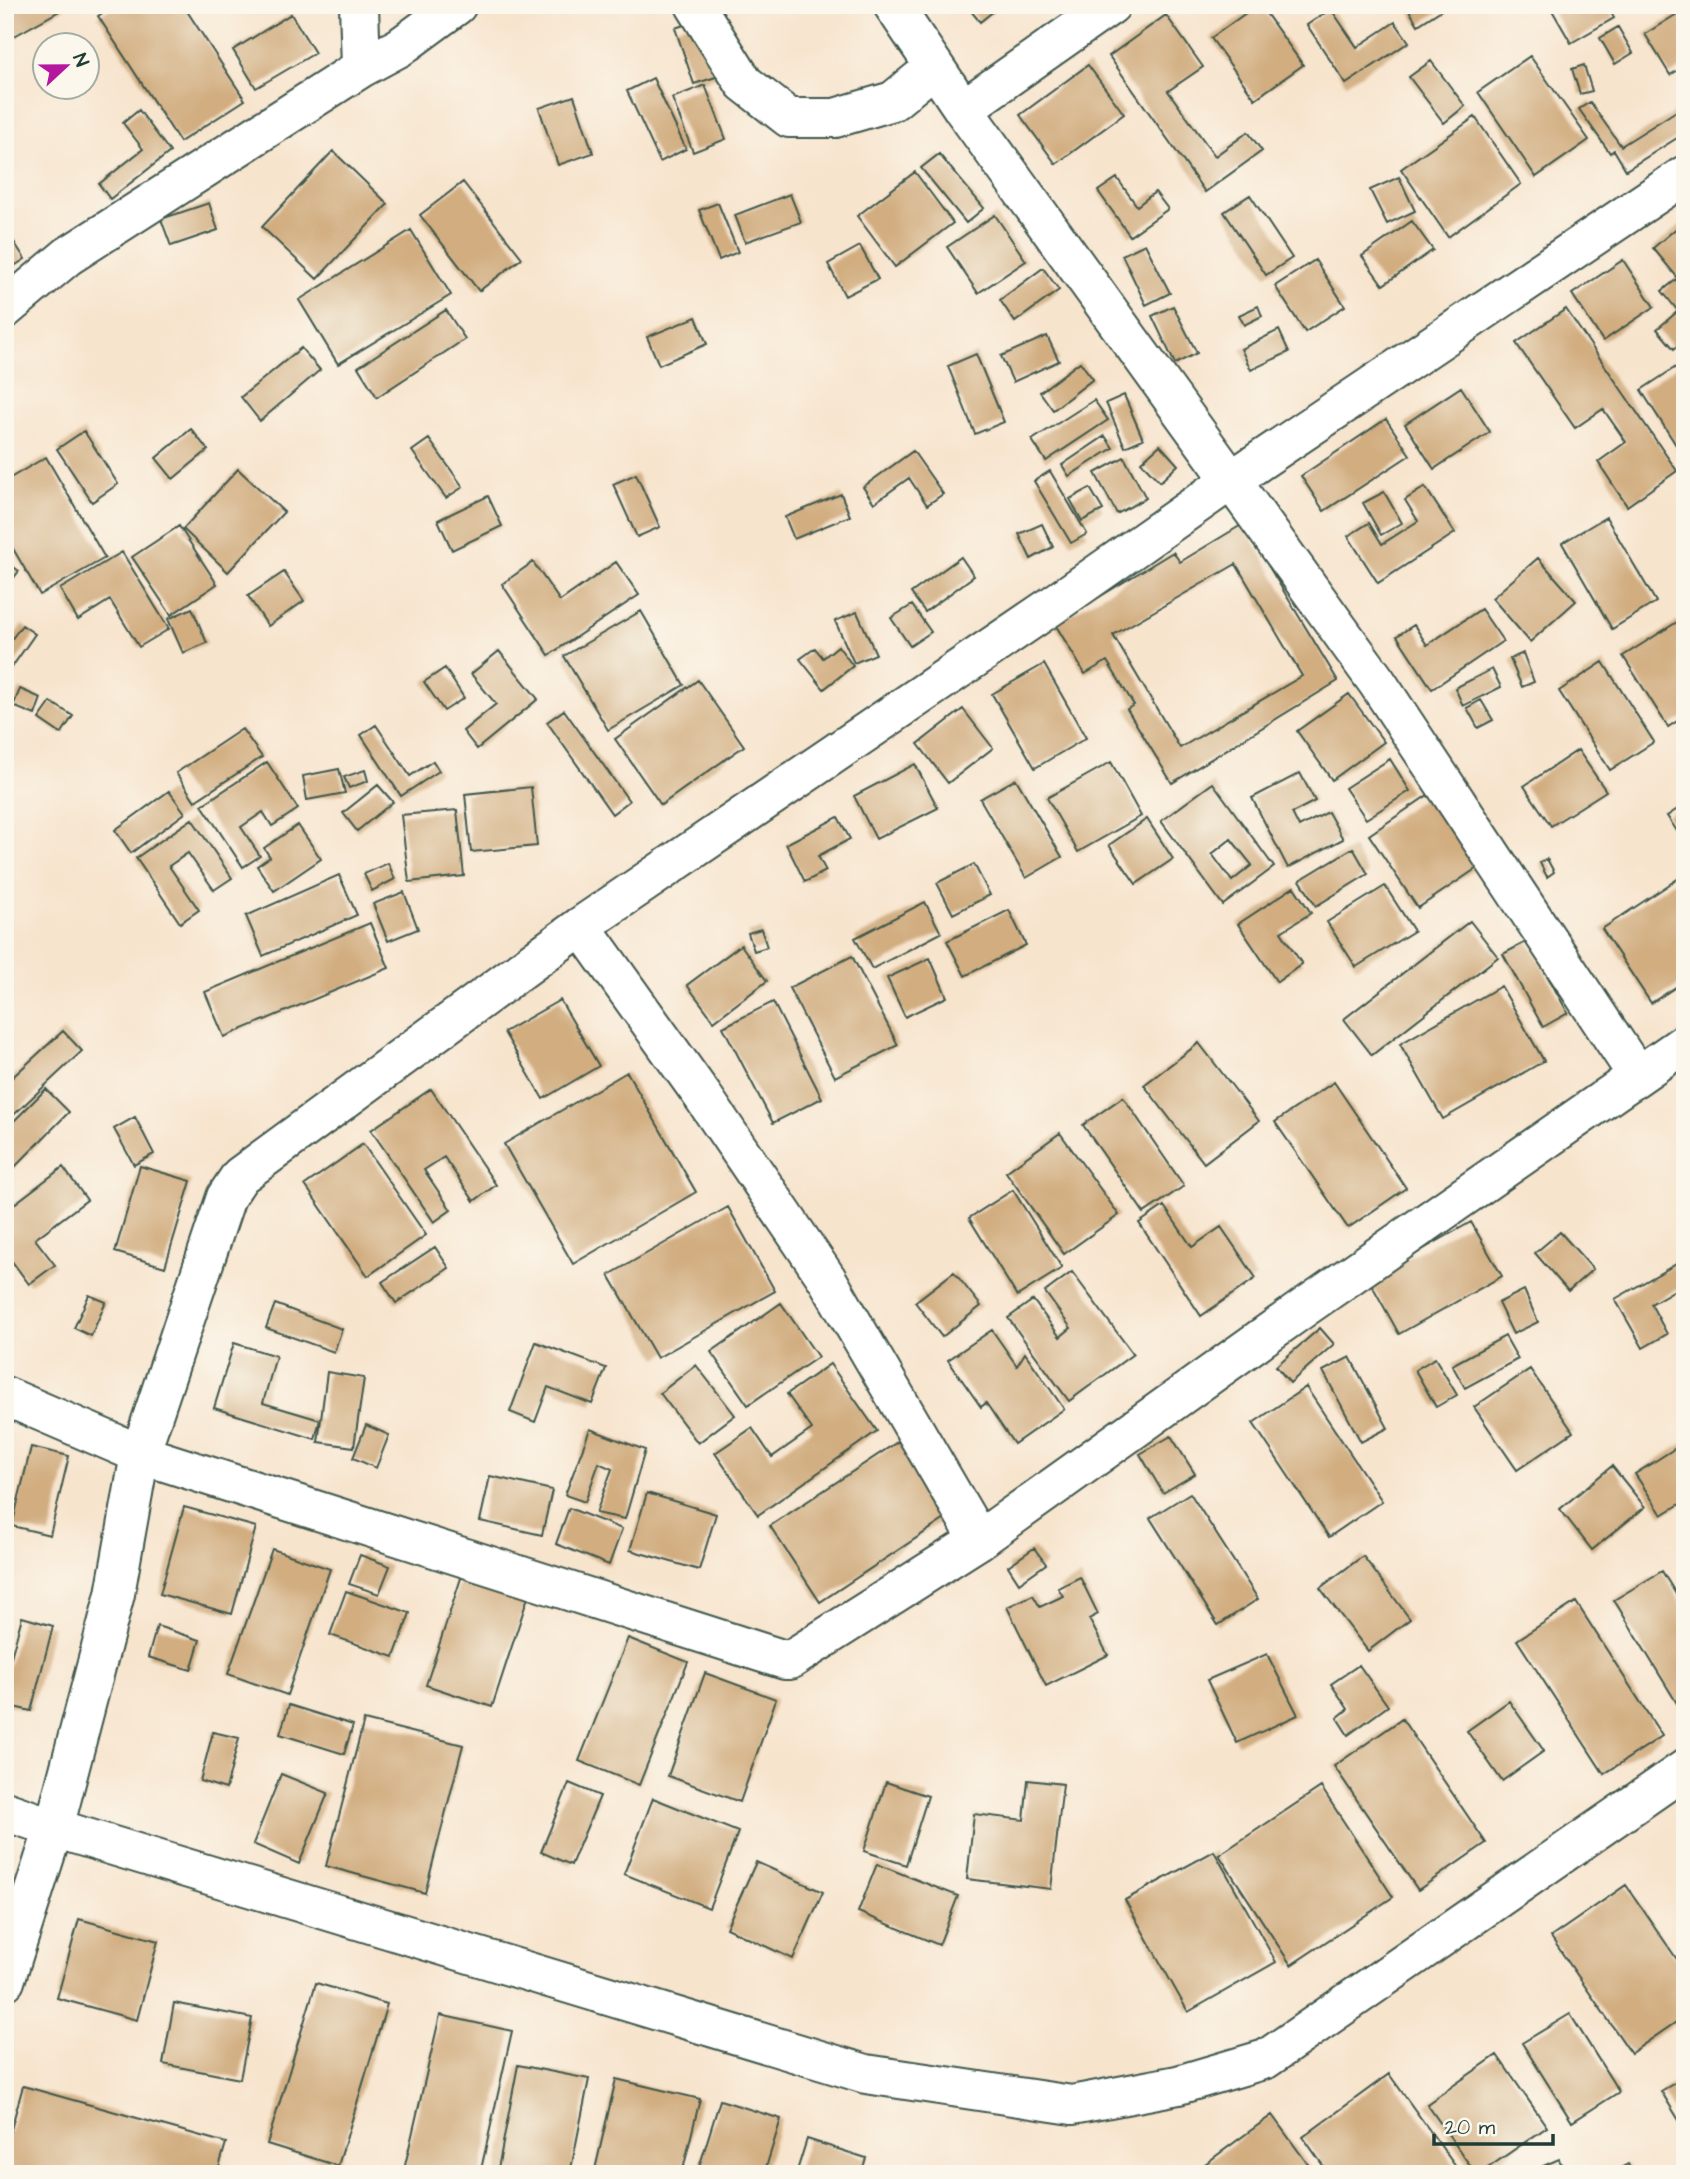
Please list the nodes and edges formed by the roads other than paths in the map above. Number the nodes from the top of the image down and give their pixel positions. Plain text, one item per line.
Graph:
1 (359, 5) edge
2 (457, 5) edge
3 (695, 5) edge
4 (893, 5) edge
5 (1111, 5) edge
6 (361, 68) junction
7 (936, 69) junction
8 (963, 109) junction
9 (1685, 175) edge
10 (5, 309) edge
11 (1230, 481) junction
12 (581, 926) junction
13 (1685, 1043) edge
14 (1637, 1075) junction
15 (8, 1407) edge
16 (140, 1454) junction
17 (979, 1540) junction
18 (1685, 1769) edge
19 (5, 1811) edge
20 (54, 1829) junction
21 (5, 1981) edge

1 - 6 street
2 - 6 street
3 - 7 street
4 - 7 street
5 - 8 street
6 - 10 street
7 - 8 street
8 - 11 street
9 - 11 street
11 - 12 street
11 - 14 street
12 - 16 street
12 - 17 street
13 - 14 street
14 - 17 street
15 - 16 street
16 - 17 street
16 - 20 street
18 - 20 street
19 - 20 street
20 - 21 street

